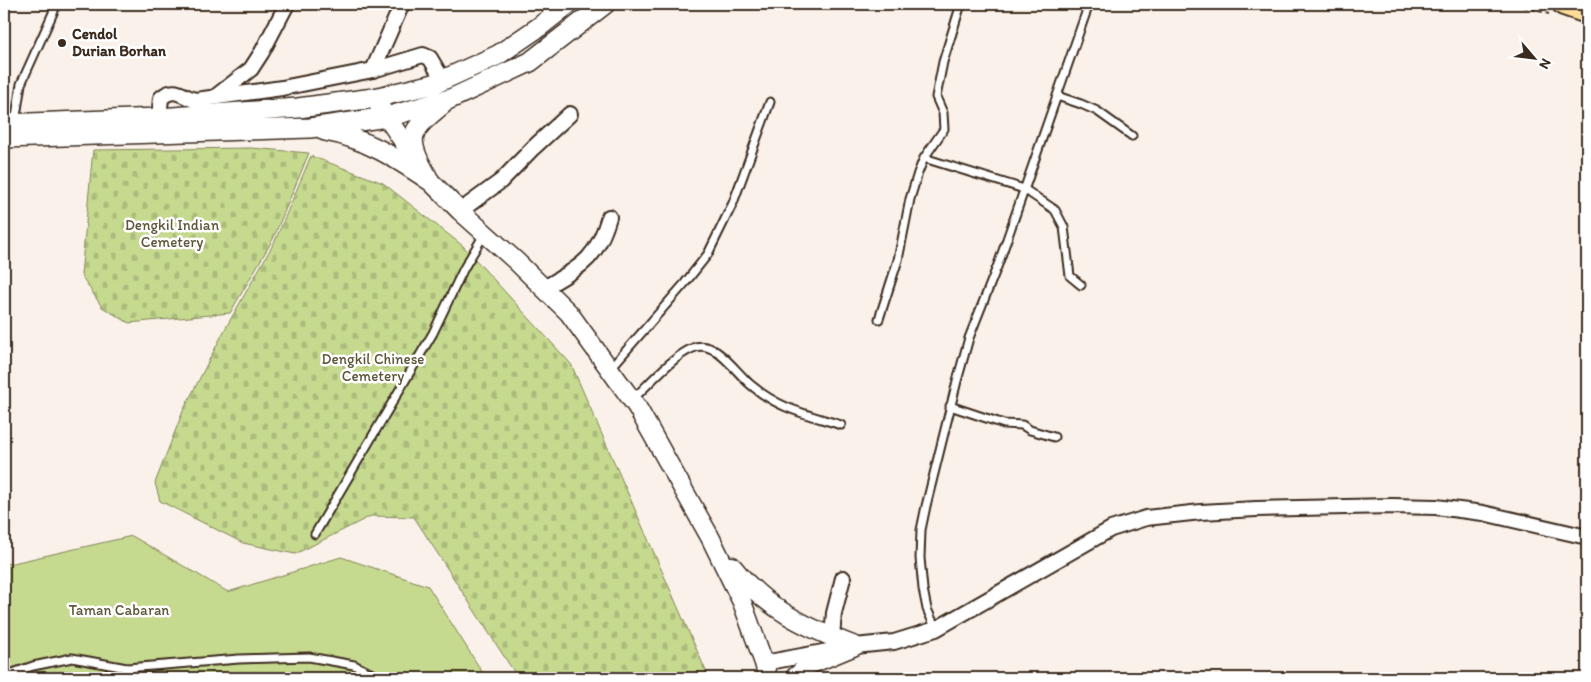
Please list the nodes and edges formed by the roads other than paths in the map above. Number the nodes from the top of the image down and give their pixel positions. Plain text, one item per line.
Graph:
1 (57, 4) edge
2 (287, 4) edge
3 (402, 4) edge
4 (568, 4) edge
5 (961, 4) edge
6 (1089, 4) edge
7 (1564, 4) edge
8 (599, 6) edge
9 (1587, 12) edge
10 (372, 70) junction
11 (443, 80) junction
12 (1057, 96) junction
13 (214, 98) junction
14 (374, 98) junction
15 (192, 99) junction
16 (450, 99) junction
17 (770, 102) dead end
18 (570, 114) dead end
19 (181, 116) junction
20 (387, 117) junction
21 (159, 118) junction
22 (310, 128) junction
23 (7, 129) edge
24 (1132, 136) dead end
25 (924, 158) junction
26 (429, 180) junction
27 (1024, 189) junction
28 (460, 210) junction
29 (609, 217) dead end
30 (485, 233) junction
31 (1081, 285) dead end
32 (544, 288) junction
33 (880, 319) dead end
34 (610, 369) junction
35 (632, 401) junction
36 (950, 406) junction
37 (841, 425) dead end
38 (1054, 437) dead end
39 (315, 534) dead end
40 (710, 537) junction
41 (1587, 537) edge
42 (842, 578) dead end
43 (936, 629) junction
44 (832, 637) junction
45 (855, 646) junction
46 (126, 668) junction
47 (766, 671) edge
48 (4, 676) edge
49 (137, 678) edge
50 (380, 678) edge
51 (794, 678) edge

1 - 23 lane
2 - 13 street
3 - 10 street
4 - 11 main road
5 - 25 lane
6 - 12 lane
7 - 9 highway
8 - 16 main road
10 - 11 street
10 - 13 street
11 - 14 main road
12 - 24 lane
12 - 27 lane
13 - 15 street
14 - 19 main road
14 - 20 street
15 - 19 street
15 - 21 street
16 - 20 main road
16 - 26 main road
17 - 34 lane
18 - 28 street
19 - 21 main road
20 - 22 main road
20 - 26 street
21 - 23 main road
22 - 23 main road
22 - 26 main road
25 - 27 lane
25 - 33 lane
26 - 28 street
27 - 31 lane
27 - 36 lane
28 - 30 street
29 - 32 street
30 - 32 street
30 - 39 lane
32 - 34 street
34 - 35 street
35 - 37 lane
35 - 40 street
36 - 38 lane
36 - 43 lane
40 - 44 street
40 - 47 street
41 - 43 street
42 - 44 street
43 - 45 street
44 - 45 street
45 - 47 street
45 - 51 street
46 - 48 lane
46 - 49 lane
46 - 50 lane

